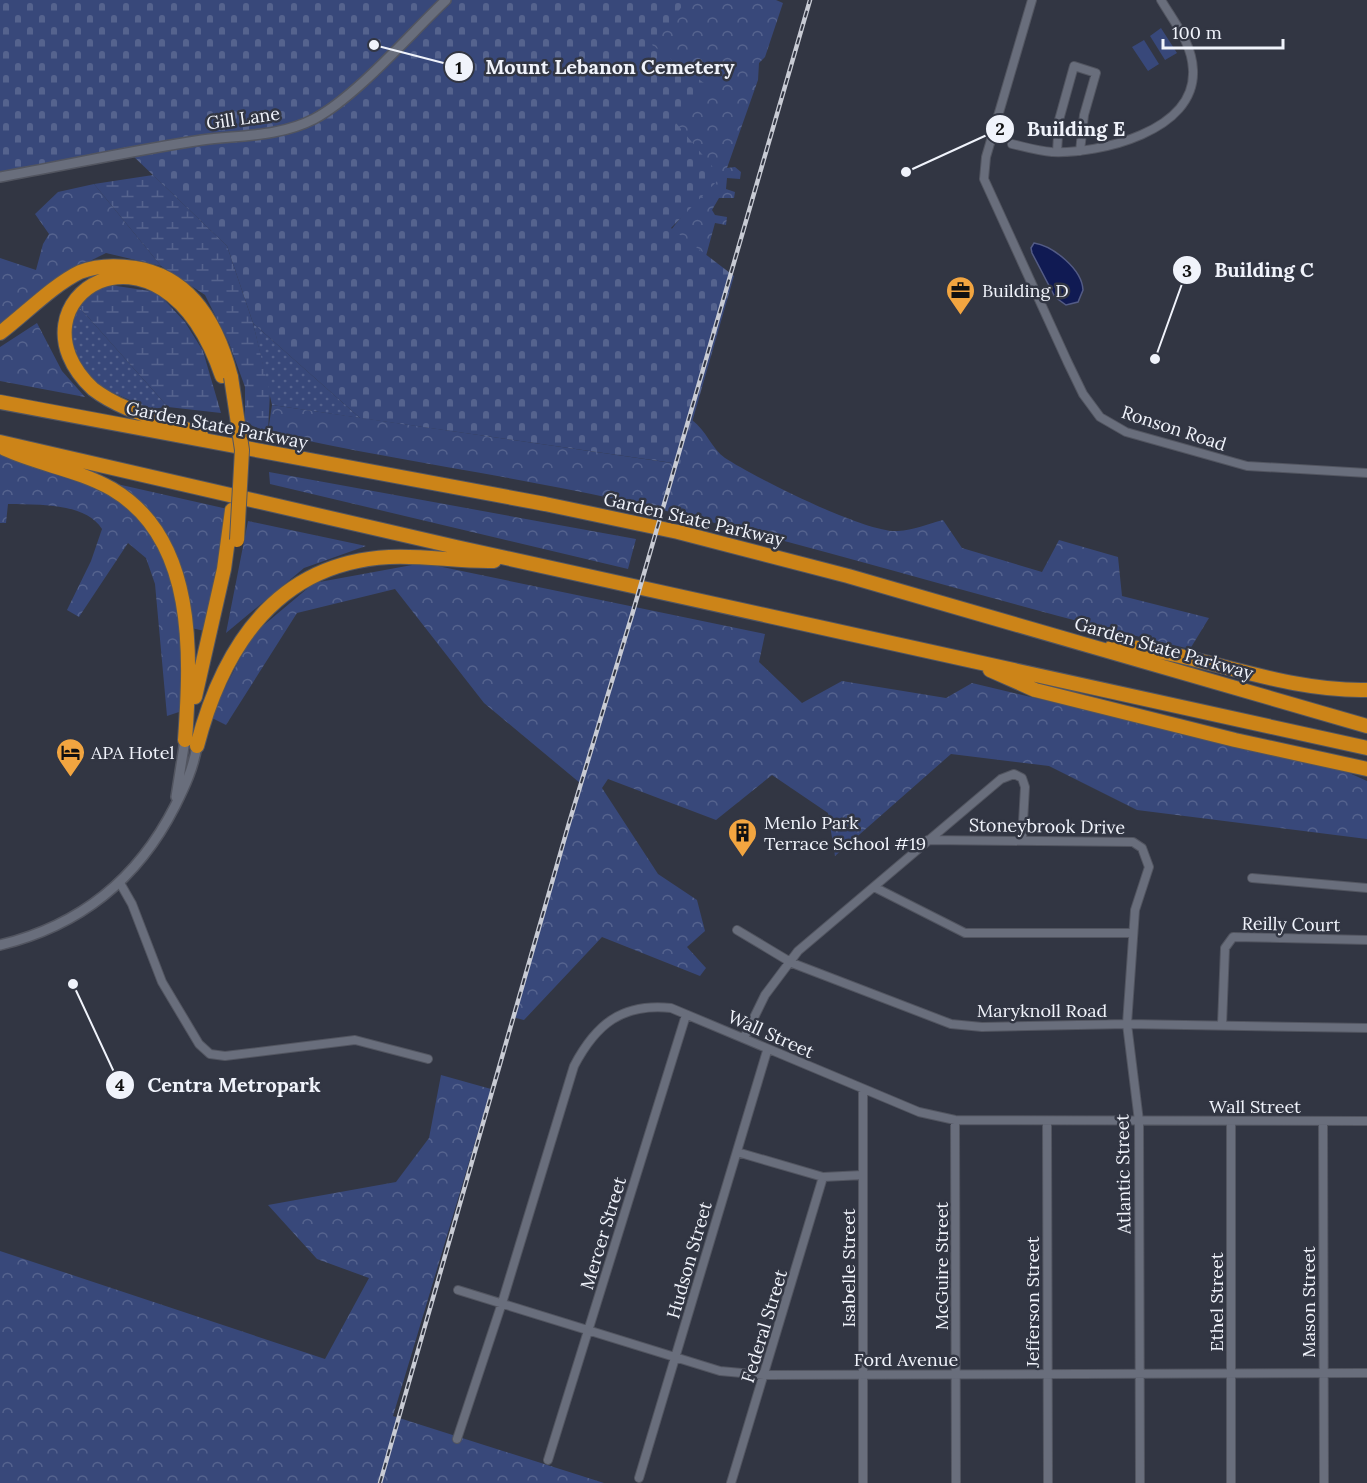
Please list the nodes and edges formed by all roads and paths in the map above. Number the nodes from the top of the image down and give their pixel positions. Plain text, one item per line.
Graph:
1 (446, 0) edge
2 (1032, 0) edge
3 (1161, 0) edge
4 (1012, 144) dead end
5 (1080, 150) junction
6 (1056, 152) junction
7 (0, 177) edge
8 (0, 333) edge
9 (227, 377) junction
10 (0, 402) edge
11 (0, 442) edge
12 (228, 446) junction
13 (0, 447) edge
14 (1367, 473) edge
15 (518, 561) junction
16 (1084, 643) junction
17 (962, 658) junction
18 (1367, 690) edge
19 (1367, 726) edge
20 (191, 743) junction
21 (1367, 748) edge
22 (1363, 770) edge
23 (928, 840) junction
24 (1022, 840) junction
25 (1149, 867) joint
26 (1252, 878) dead end
27 (120, 883) junction
28 (874, 887) junction
29 (1367, 888) edge
30 (737, 930) dead end
31 (1133, 933) junction
32 (1367, 940) edge
33 (0, 945) edge
34 (789, 961) junction
35 (686, 1015) junction
36 (1127, 1024) junction
37 (1222, 1025) junction
38 (1367, 1028) edge
39 (744, 1038) junction
40 (767, 1051) junction
41 (428, 1059) dead end
42 (863, 1089) junction
43 (955, 1120) junction
44 (1047, 1121) junction
45 (1139, 1121) junction
46 (1231, 1121) junction
47 (1323, 1121) junction
48 (1367, 1121) edge
49 (736, 1152) junction
50 (863, 1175) junction
51 (823, 1177) junction
52 (458, 1290) dead end
53 (502, 1303) junction
54 (589, 1330) junction
55 (676, 1357) junction
56 (1231, 1372) junction
57 (1048, 1373) junction
58 (1140, 1373) junction
59 (1323, 1373) junction
60 (1367, 1373) edge
61 (863, 1374) junction
62 (956, 1374) junction
63 (765, 1375) junction
64 (456, 1439) dead end
65 (548, 1460) dead end
66 (639, 1478) dead end
67 (731, 1483) edge
68 (863, 1483) edge
69 (956, 1483) edge
70 (1048, 1483) edge
71 (1140, 1483) edge
72 (1231, 1483) edge
73 (1323, 1483) edge

1 - 7 street, Gill Lane
2 - 14 street, Ronson Road
3 - 5 street
4 - 6 street
5 - 6 street
5 - 6 street
8 - 9 highway
9 - 12 highway
9 - 20 highway
10 - 12 highway, Garden State Parkway
11 - 15 highway
12 - 16 highway, Garden State Parkway
13 - 20 highway
15 - 17 highway
15 - 20 highway
16 - 18 highway
16 - 19 highway, Garden State Parkway
17 - 21 highway
17 - 22 highway
20 - 27 street
23 - 24 street, Stoneybrook Drive
23 - 24 street
23 - 28 street
24 - 25 street, Stoneybrook Drive
25 - 31 street, Atlantic Street
26 - 29 street
27 - 33 street
27 - 41 street
28 - 31 street
28 - 34 street
30 - 34 street, Maryknoll Road
31 - 36 street, Atlantic Street
32 - 37 street, Reilly Court
34 - 36 street, Maryknoll Road
34 - 39 street
35 - 39 street, Wall Street
35 - 53 street, Wall Street
35 - 54 street, Mercer Street
36 - 37 street, Maryknoll Road
36 - 45 street, Atlantic Street
37 - 38 street, Maryknoll Road
39 - 40 street, Wall Street
40 - 42 street, Wall Street
40 - 49 street, Hudson Street
42 - 43 street, Wall Street
42 - 50 street, Isabelle Street
43 - 44 street, Wall Street
43 - 62 street, McGuire Street
44 - 45 street, Wall Street
44 - 57 street, Jefferson Street
45 - 46 street, Wall Street
45 - 58 street, Atlantic Street
46 - 47 street, Wall Street
46 - 56 street, Ethel Street
47 - 48 street, Wall Street
47 - 59 street, Mason Street
49 - 51 street
49 - 55 street, Hudson Street
50 - 51 street
50 - 61 street, Isabelle Street
51 - 63 street, Federal Street
52 - 53 street, Ford Avenue
53 - 54 street, Ford Avenue
53 - 64 street, Wall Street
54 - 55 street, Ford Avenue
54 - 65 street, Mercer Street
55 - 63 street, Ford Avenue
55 - 66 street, Hudson Street
56 - 58 street, Ford Avenue
56 - 59 street, Ford Avenue
56 - 72 street, Ethel Street
57 - 58 street, Ford Avenue
57 - 62 street, Ford Avenue
57 - 70 street, Jefferson Street
58 - 71 street, Atlantic Street
59 - 60 street, Ford Avenue
59 - 73 street, Mason Street
61 - 62 street, Ford Avenue
61 - 63 street, Ford Avenue
61 - 68 street, Isabelle Street
62 - 69 street, McGuire Street
63 - 67 street, Federal Street

